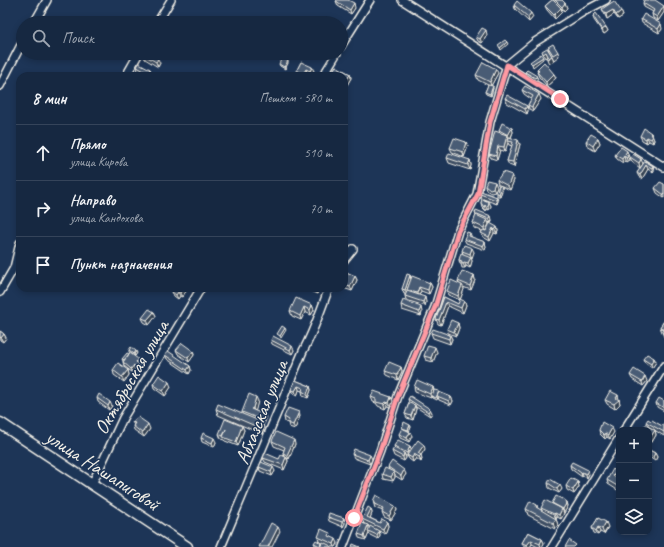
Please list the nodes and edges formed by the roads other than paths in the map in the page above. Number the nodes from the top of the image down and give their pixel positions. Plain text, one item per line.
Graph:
1 (47, 0) edge
2 (171, 0) edge
3 (370, 0) edge
4 (402, 0) edge
5 (606, 0) edge
6 (38, 16) edge
7 (161, 16) edge
8 (348, 35) edge
9 (16, 55) edge
10 (135, 60) edge
11 (333, 60) edge
12 (507, 65) junction
13 (128, 72) edge
14 (325, 72) edge
15 (0, 86) edge
16 (664, 167) edge
17 (353, 249) dead end
18 (348, 255) edge
19 (16, 260) edge
20 (0, 292) edge
21 (200, 292) edge
22 (327, 292) edge
23 (664, 366) edge
24 (0, 423) edge
25 (626, 427) edge
26 (616, 443) edge
27 (92, 484) junction
28 (187, 547) edge
29 (221, 547) edge
30 (343, 547) edge
31 (552, 547) edge

1 - 6 street
2 - 7 street
3 - 8 street
4 - 12 street
5 - 12 street
9 - 15 street
10 - 13 street
11 - 14 street
12 - 16 street
12 - 30 street
17 - 18 street
19 - 20 street
21 - 27 street, Октябрьская улица
22 - 29 street, Абхазская улица
23 - 25 street
24 - 27 street, улица Нашапиговой
26 - 31 street
27 - 28 street, улица Нашапиговой

